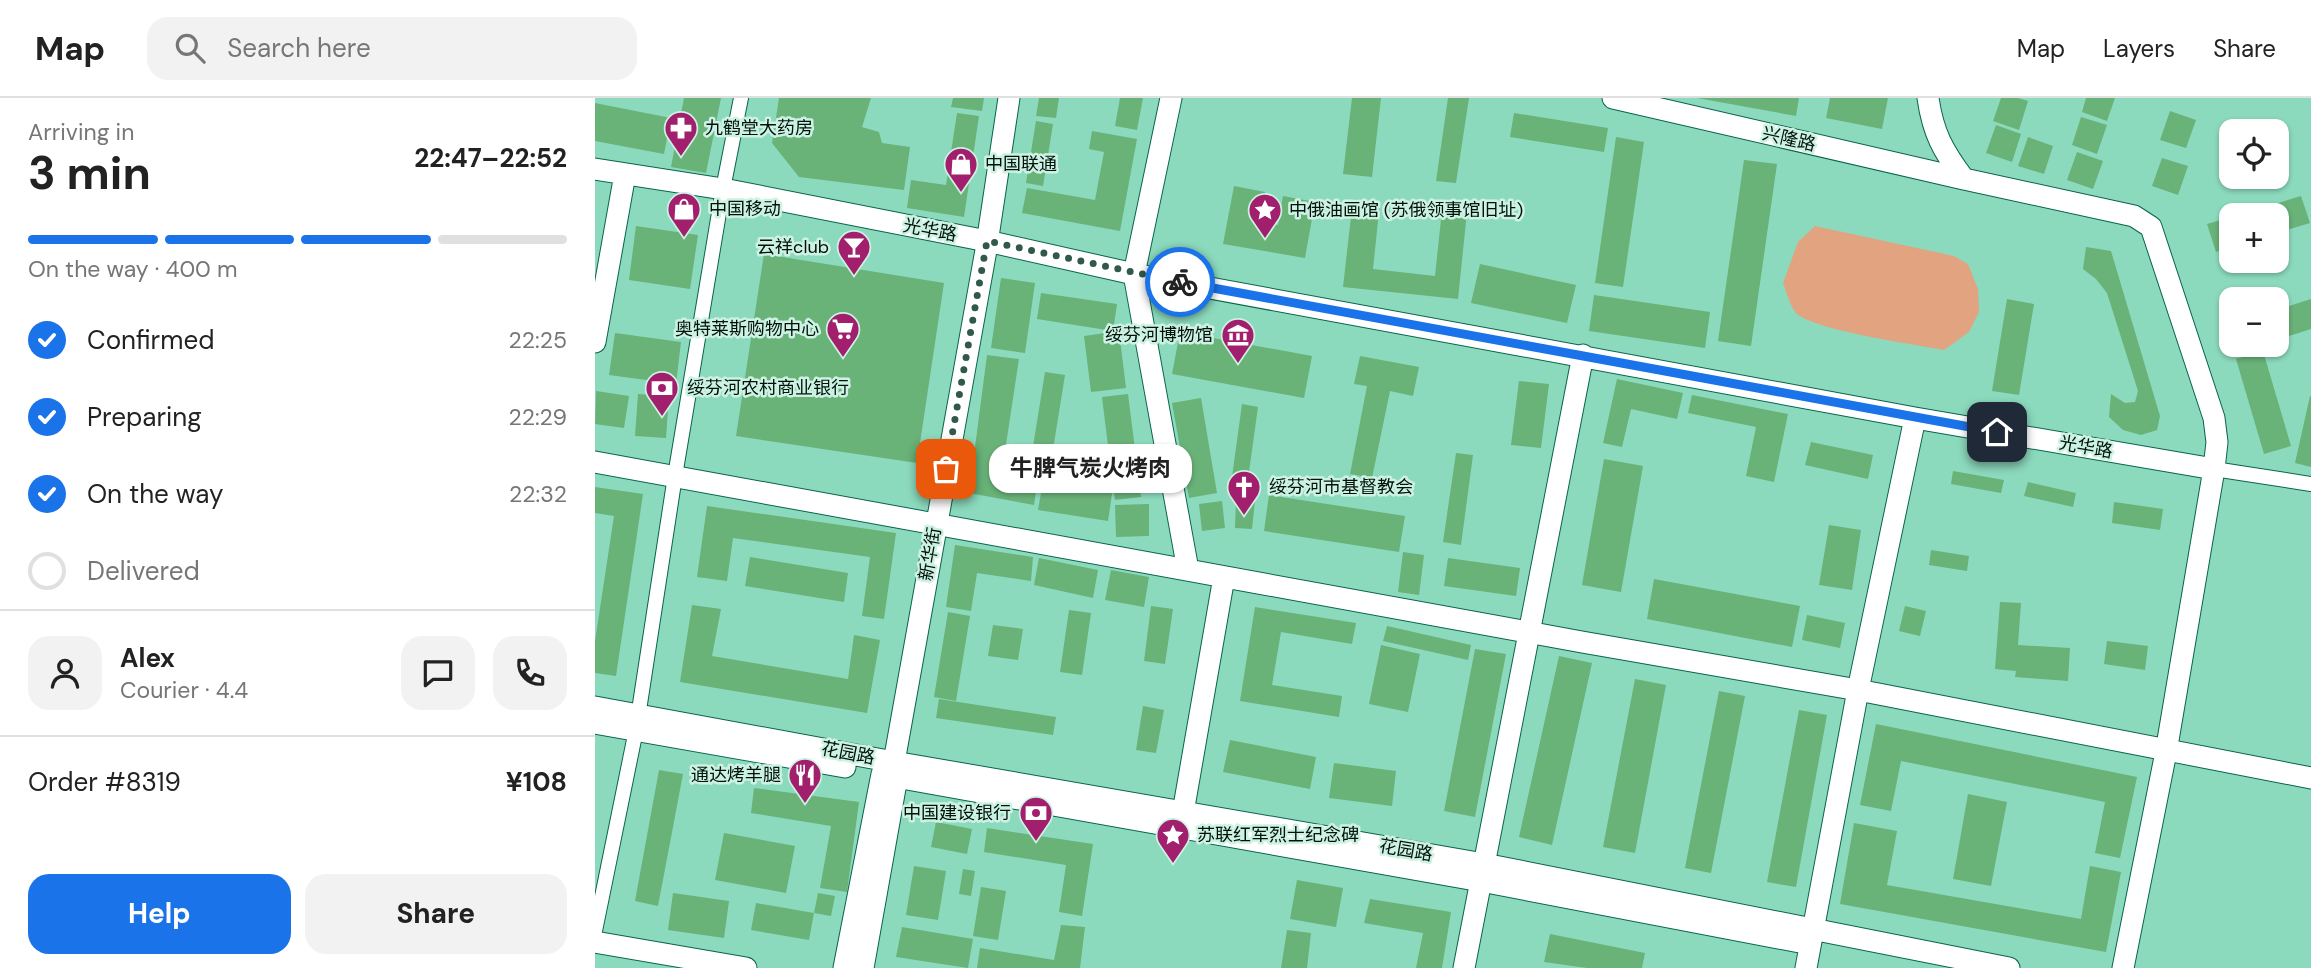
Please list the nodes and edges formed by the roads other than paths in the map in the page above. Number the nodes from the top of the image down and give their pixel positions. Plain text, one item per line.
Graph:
1 (741, 98) edge
2 (1009, 98) edge
3 (1171, 98) edge
4 (1613, 98) edge
5 (1928, 98) edge
6 (595, 169) edge
7 (625, 174) junction
8 (1964, 179) junction
9 (723, 189) junction
10 (987, 241) junction
11 (1135, 274) junction
12 (595, 342) edge
13 (1583, 355) junction
14 (1915, 418) junction
15 (595, 462) edge
16 (2214, 469) junction
17 (675, 476) junction
18 (2311, 484) edge
19 (936, 524) junction
20 (1188, 570) junction
21 (1224, 577) junction
22 (1529, 633) junction
23 (1858, 690) junction
24 (595, 707) edge
25 (637, 722) junction
26 (595, 723) edge
27 (2166, 751) junction
28 (891, 771) junction
29 (2311, 778) edge
30 (1182, 819) junction
31 (875, 861) junction
32 (1483, 873) junction
33 (595, 931) edge
34 (1811, 936) junction
35 (595, 942) edge
36 (746, 968) edge
37 (844, 968) edge
38 (863, 968) edge
39 (1464, 968) edge
40 (1805, 968) edge
41 (1934, 968) edge
42 (2009, 968) edge
43 (2123, 968) edge

1 - 9 street
2 - 10 street, 新华街
3 - 11 street
4 - 8 street, 兴隆路
5 - 8 street
6 - 7 street, 光华路
7 - 9 street, 光华路
7 - 12 street
8 - 16 street, 兴隆路
9 - 10 street, 光华路
9 - 17 street
10 - 11 street, 光华路
10 - 19 street, 新华街
11 - 13 street, 光华路
11 - 20 street
13 - 14 street, 光华路
13 - 22 street
14 - 16 street, 光华路
14 - 23 street
15 - 17 street
16 - 18 street
16 - 27 street, 兴隆路
17 - 19 street
17 - 25 street
19 - 20 street
19 - 28 street, 新华街
20 - 21 street
21 - 22 street
21 - 30 street
22 - 23 street
22 - 32 street
23 - 27 street
23 - 34 street
24 - 25 street, 花园路
25 - 26 street, 花园路
25 - 28 street, 花园路
25 - 33 street
27 - 29 street
27 - 43 street, 兴隆路
28 - 30 street, 花园路
28 - 31 street, 新华街
30 - 32 street, 花园路
31 - 37 street, 新华街
31 - 38 street, 新华街
32 - 34 street, 花园路
32 - 39 street
34 - 40 street
34 - 41 street, 花园路
34 - 42 street, 花园路
35 - 36 street

